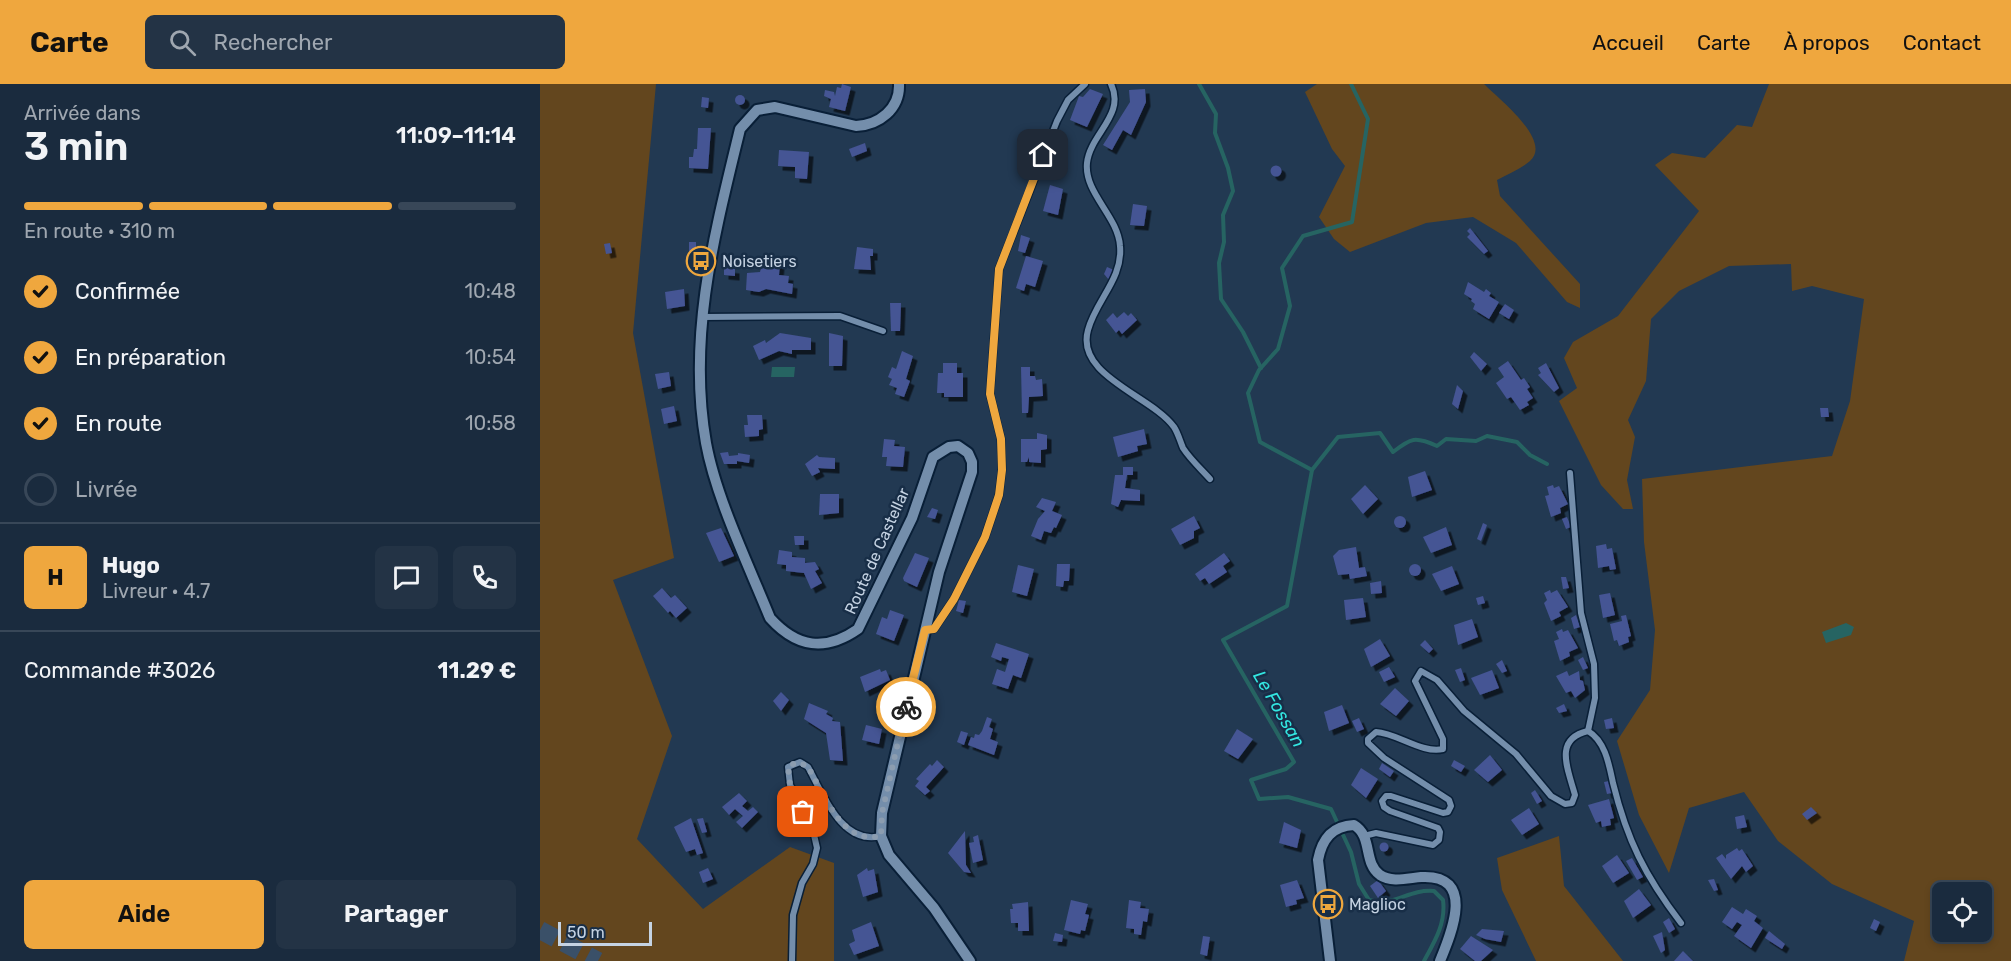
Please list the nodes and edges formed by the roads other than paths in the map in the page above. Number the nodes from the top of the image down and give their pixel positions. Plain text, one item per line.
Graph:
1 (899, 84) edge
2 (1085, 84) edge
3 (1111, 84) edge
4 (702, 317) junction
5 (883, 331) dead end
6 (1570, 473) dead end
7 (1210, 479) dead end
8 (925, 630) junction
9 (1588, 731) junction
10 (881, 836) junction
11 (1364, 836) junction
12 (1680, 923) dead end
13 (792, 961) edge
14 (970, 961) edge
15 (1330, 961) edge
16 (1440, 961) edge

1 - 4 street, Route de Castellar
2 - 8 street
3 - 7 street
4 - 5 street
4 - 8 street, Route de Castellar
6 - 9 street
8 - 10 street, Route de Castellar
9 - 11 street
9 - 12 street
10 - 13 street
10 - 14 street
11 - 15 street
11 - 16 street

